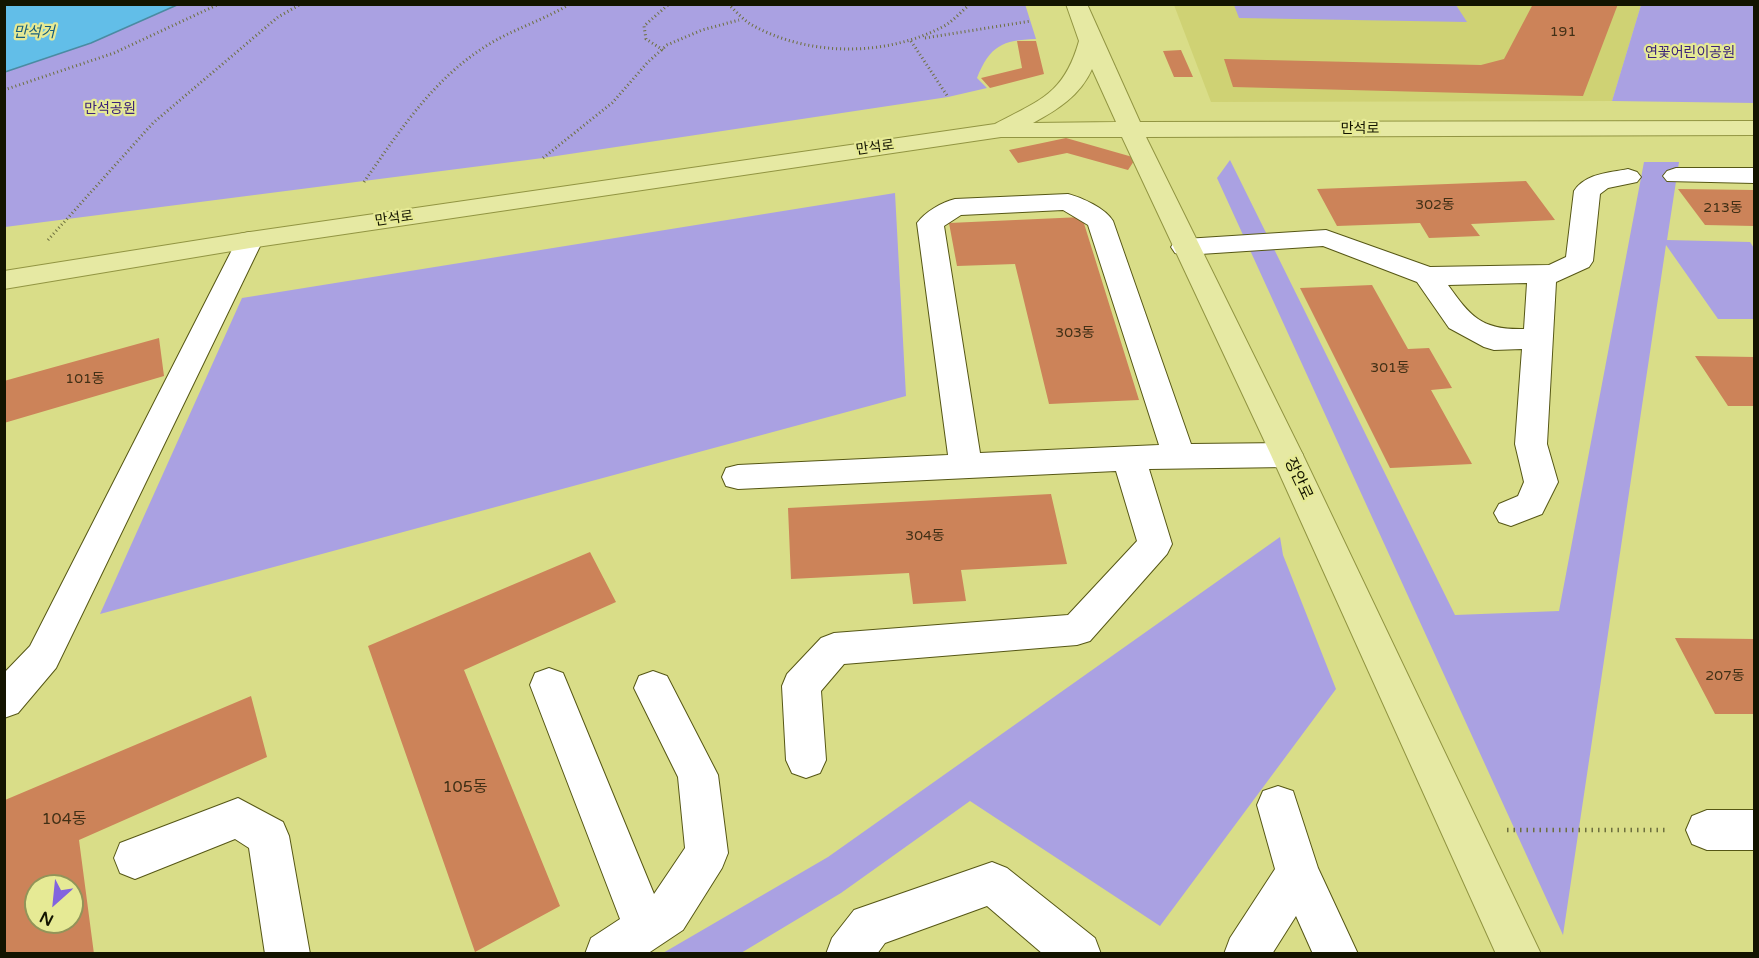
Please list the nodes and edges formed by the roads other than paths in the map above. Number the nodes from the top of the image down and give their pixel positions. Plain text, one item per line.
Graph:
1 (1076, 4) edge
2 (1090, 42) junction
3 (1755, 128) edge
4 (1001, 130) junction
5 (1132, 130) junction
6 (1676, 176) dead end
7 (1755, 176) edge
8 (1628, 177) dead end
9 (250, 240) junction
10 (1185, 247) junction
11 (1542, 275) junction
12 (1427, 276) junction
13 (7, 282) edge
14 (1538, 339) junction
15 (1287, 455) junction
16 (1179, 456) junction
17 (1129, 459) junction
18 (966, 466) junction
19 (738, 477) dead end
20 (1511, 513) dead end
21 (549, 685) dead end
22 (653, 688) dead end
23 (4, 701) edge
24 (806, 760) dead end
25 (1278, 805) dead end
26 (1707, 830) road end
27 (1755, 830) edge
28 (135, 858) dead end
29 (1298, 873) junction
30 (646, 928) junction
31 (285, 952) edge
32 (607, 954) edge
33 (848, 954) edge
34 (1079, 954) edge
35 (1246, 954) edge
36 (1336, 954) edge
37 (1519, 954) edge

1 - 2 main road, 장안로
2 - 4 main road
2 - 5 main road, 장안로
3 - 5 main road, 만석로
4 - 5 main road, 만석로
4 - 9 main road, 만석로
5 - 10 main road, 장안로
6 - 7 lane
8 - 11 lane
9 - 13 main road, 만석로
9 - 23 lane
10 - 12 lane
10 - 15 main road, 장안로
11 - 12 lane
11 - 14 lane
12 - 14 lane
14 - 20 lane
15 - 16 lane
15 - 37 main road, 장안로
16 - 17 lane
16 - 18 lane
17 - 18 lane
17 - 24 lane
18 - 19 lane
21 - 30 lane
22 - 30 lane
25 - 29 lane
26 - 27 lane
28 - 31 lane
29 - 35 lane
29 - 36 lane
30 - 32 lane
33 - 34 lane

